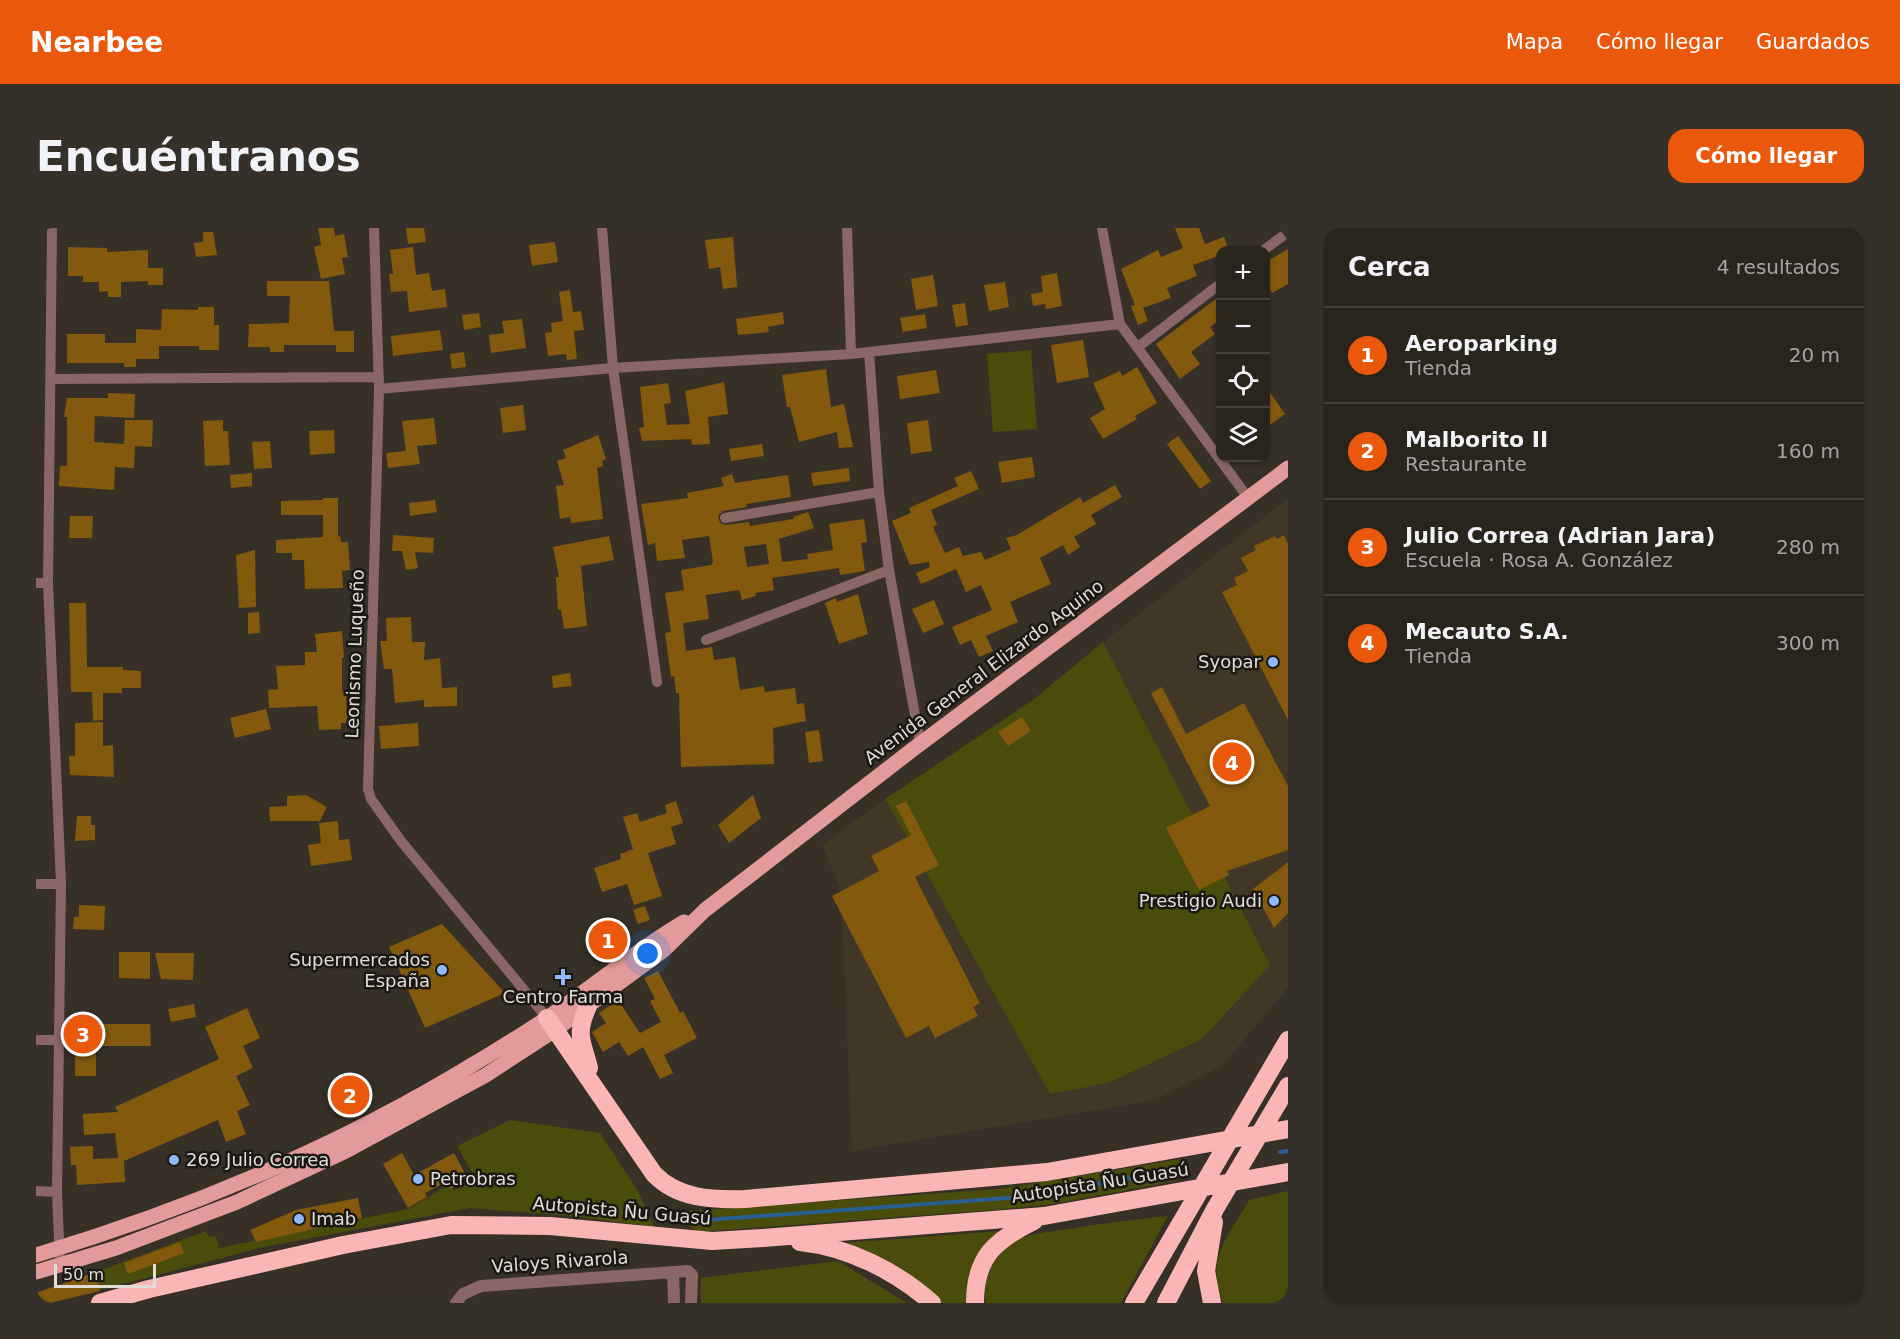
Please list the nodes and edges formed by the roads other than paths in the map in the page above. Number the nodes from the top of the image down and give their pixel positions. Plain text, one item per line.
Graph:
1 (52, 228) edge
2 (374, 228) edge
3 (602, 228) edge
4 (847, 228) edge
5 (1102, 228) edge
6 (1288, 232) edge
7 (1269, 246) edge
8 (1216, 288) edge
9 (1120, 324) junction
10 (1138, 347) junction
11 (869, 352) junction
12 (851, 354) junction
13 (613, 368) junction
14 (379, 377) junction
15 (51, 379) junction
16 (379, 389) junction
17 (1288, 468) edge
18 (879, 492) junction
19 (1249, 499) junction
20 (725, 518) dead end
21 (889, 570) junction
22 (36, 583) edge
23 (48, 583) junction
24 (706, 640) dead end
25 (657, 682) dead end
26 (920, 744) junction
27 (36, 884) edge
28 (61, 884) junction
29 (705, 910) junction
30 (588, 1006) junction
31 (551, 1024) junction
32 (36, 1040) edge
33 (57, 1040) junction
34 (1288, 1040) edge
35 (1288, 1086) edge
36 (594, 1087) junction
37 (1284, 1129) edge
38 (339, 1136) junction
39 (346, 1151) junction
40 (1288, 1172) edge
41 (36, 1191) edge
42 (57, 1192) junction
43 (1215, 1209) junction
44 (1044, 1215) junction
45 (762, 1238) junction
46 (58, 1249) junction
47 (36, 1255) edge
48 (60, 1265) junction
49 (36, 1272) edge
50 (673, 1272) junction
51 (100, 1303) edge
52 (456, 1303) edge
53 (674, 1303) edge
54 (692, 1303) edge
55 (932, 1303) edge
56 (975, 1303) edge
57 (1134, 1303) edge
58 (1166, 1303) edge
59 (1212, 1303) edge

1 - 15 street
2 - 14 street, Leonismo Luqueño
3 - 13 street
4 - 12 street
5 - 9 street
6 - 7 street
8 - 10 street
9 - 10 street
9 - 11 street
10 - 19 street
11 - 12 street
11 - 18 street
12 - 13 street
13 - 16 street
13 - 25 street
14 - 15 street
14 - 16 street, Leonismo Luqueño
15 - 23 street
16 - 31 street, Leonismo Luqueño
17 - 19 main road, Avenida General Elizardo Aquino
18 - 20 street
18 - 21 street
19 - 26 main road, Avenida General Elizardo Aquino
21 - 24 street
21 - 26 street
22 - 23 street
23 - 28 street
26 - 29 main road, Avenida General Elizardo Aquino
27 - 28 street
28 - 33 street
29 - 30 main road, Avenida General Elizardo Aquino
29 - 31 main road, Avenida General Elizardo Aquino
30 - 31 main road, Avenida General Elizardo Aquino
30 - 36 highway
31 - 36 highway, Autopista Ñu Guasú
31 - 38 main road, Avenida General Elizardo Aquino
31 - 39 main road, Avenida General Elizardo Aquino
32 - 33 street
33 - 42 street
34 - 57 highway
35 - 43 highway
36 - 37 highway, Autopista Ñu Guasú
38 - 39 main road
38 - 46 main road, Avenida General Elizardo Aquino
39 - 48 main road, Avenida General Elizardo Aquino
40 - 44 highway, Autopista Ñu Guasú
41 - 42 street
42 - 46 street
43 - 58 highway
43 - 59 highway
44 - 45 highway, Autopista Ñu Guasú
44 - 56 highway
45 - 51 highway, Autopista Ñu Guasú
45 - 55 highway
46 - 47 main road, Avenida General Elizardo Aquino
46 - 48 street
48 - 49 main road, Avenida General Elizardo Aquino
50 - 52 street, Valoys Rivarola
50 - 53 street
50 - 54 street

